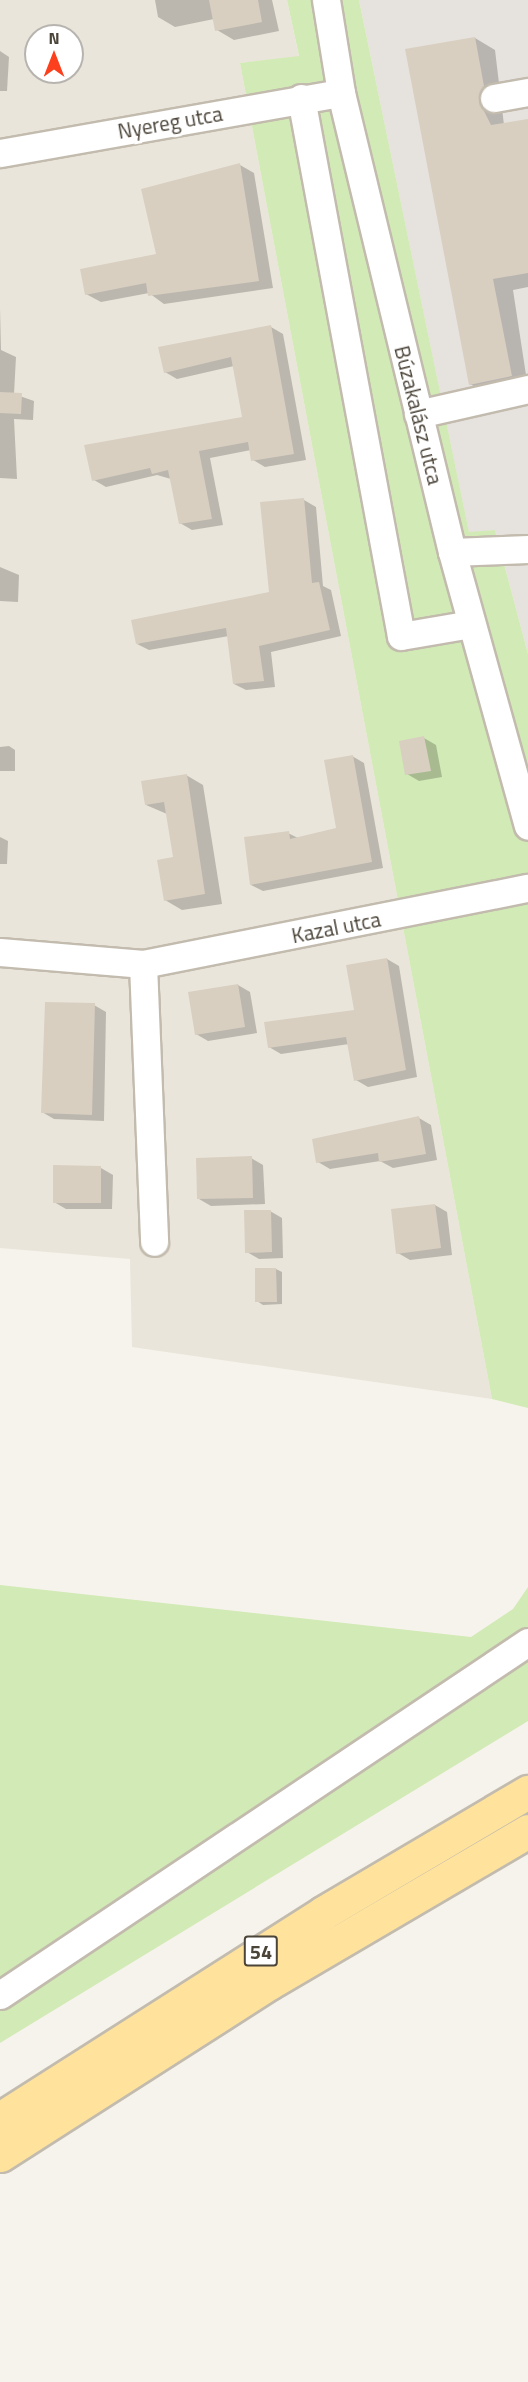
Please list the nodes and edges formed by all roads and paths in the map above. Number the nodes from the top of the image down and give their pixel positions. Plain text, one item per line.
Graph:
1 (326, 0) edge
2 (528, 92) edge
3 (341, 93) junction
4 (301, 98) junction
5 (494, 98) dead end
6 (0, 153) edge
7 (528, 389) edge
8 (418, 414) junction
9 (528, 549) edge
10 (452, 552) junction
11 (471, 624) junction
12 (528, 826) edge
13 (528, 888) edge
14 (0, 952) edge
15 (143, 964) junction
16 (154, 1242) dead end
17 (528, 1642) edge
18 (528, 1792) edge
19 (528, 1831) edge
20 (0, 1995) edge
21 (0, 2119) edge
22 (0, 2155) edge

1 - 3 street, Búzakalász utca
2 - 5 street
3 - 4 street, Nyereg utca
3 - 8 street, Búzakalász utca
4 - 6 street, Nyereg utca
4 - 11 street
7 - 8 street
8 - 10 street, Búzakalász utca
9 - 10 street
10 - 11 street, Búzakalász utca
11 - 12 street, Búzakalász utca
13 - 15 street, Kazal utca
14 - 15 street, Kazal utca
15 - 16 street
17 - 20 street
18 - 21 main road, 54
19 - 22 main road, 54

